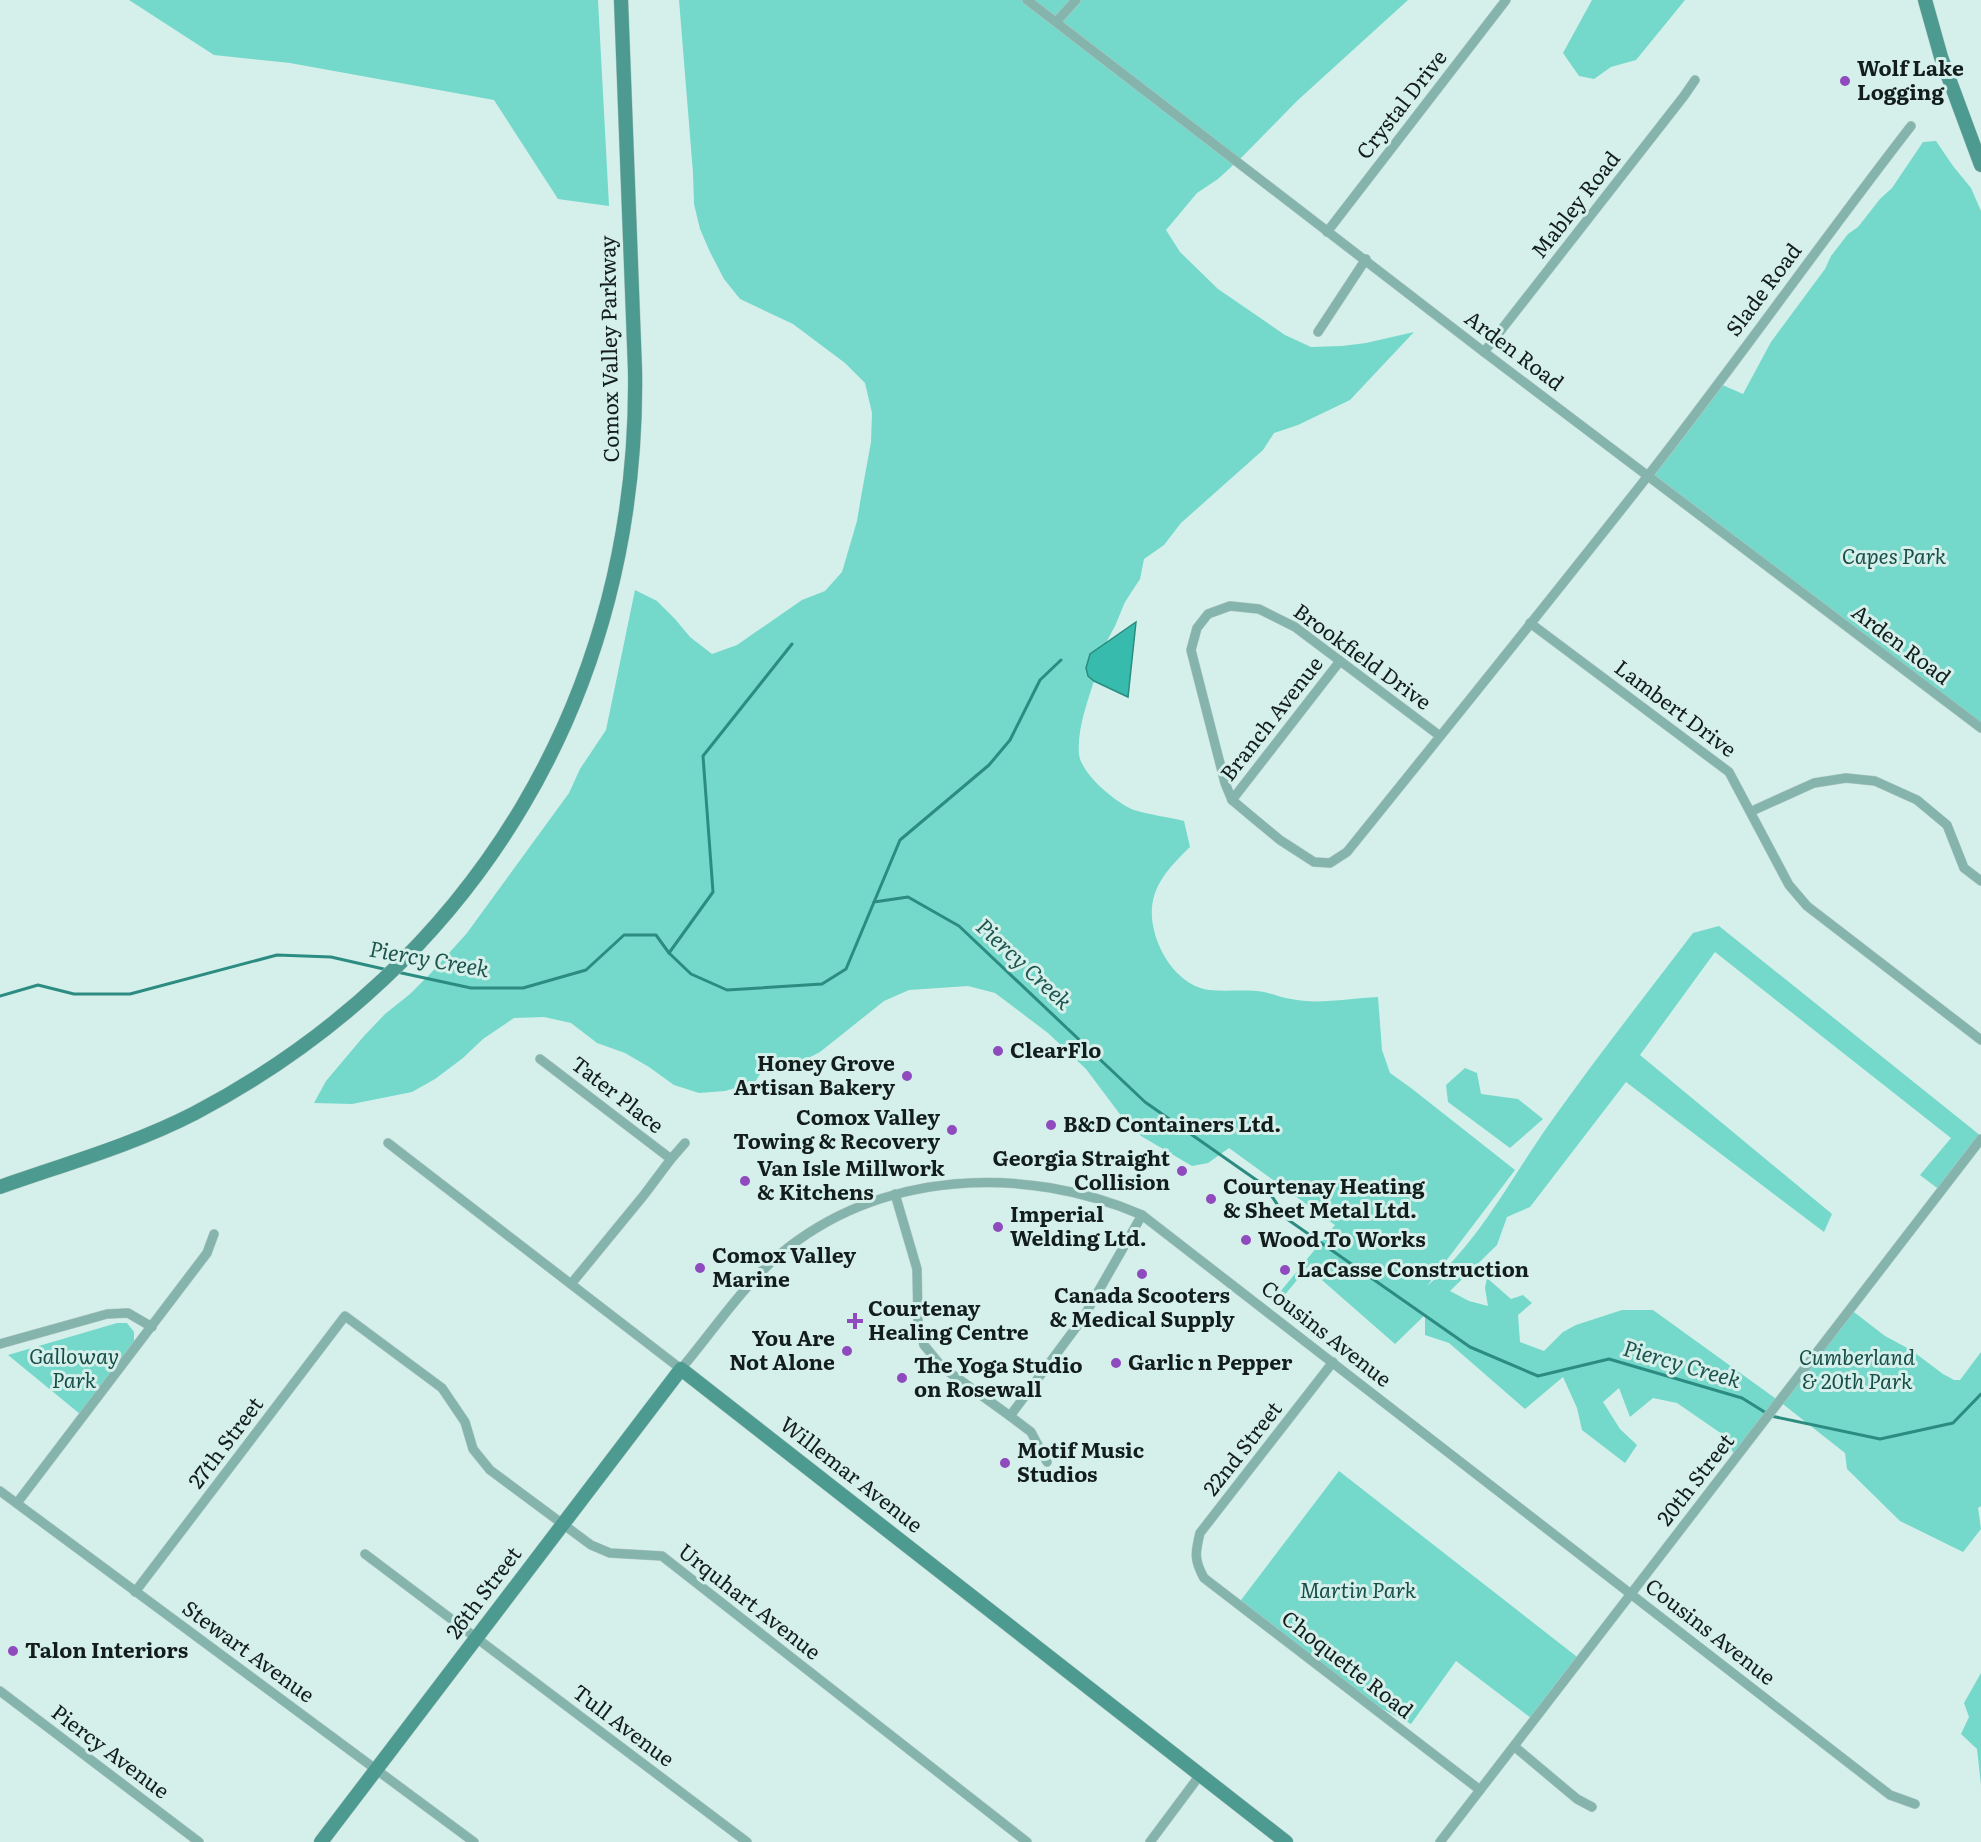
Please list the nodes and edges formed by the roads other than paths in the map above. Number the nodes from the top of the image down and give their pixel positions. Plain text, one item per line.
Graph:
1 (621, 0) edge
2 (1027, 0) edge
3 (1076, 0) edge
4 (1506, 0) edge
5 (1925, 0) edge
6 (1056, 22) junction
7 (1695, 80) dead end
8 (1911, 126) dead end
9 (1981, 165) edge
10 (1327, 232) junction
11 (1366, 260) junction
12 (1318, 332) dead end
13 (1484, 352) junction
14 (1648, 476) junction
15 (1530, 623) junction
16 (1340, 660) junction
17 (1981, 728) edge
18 (1440, 736) junction
19 (1232, 800) junction
20 (1752, 811) junction
21 (1981, 881) edge
22 (1981, 1040) edge
23 (540, 1059) dead end
24 (1981, 1139) edge
25 (388, 1143) dead end
26 (685, 1143) dead end
27 (671, 1159) junction
28 (0, 1187) edge
29 (895, 1194) junction
30 (1142, 1215) junction
31 (214, 1234) dead end
32 (571, 1284) junction
33 (345, 1316) joint
34 (152, 1327) junction
35 (0, 1344) edge
36 (1333, 1362) junction
37 (681, 1369) junction
38 (1010, 1416) junction
39 (1047, 1462) dead end
40 (0, 1491) edge
41 (17, 1503) junction
42 (562, 1524) junction
43 (365, 1554) dead end
44 (1197, 1564) joint
45 (135, 1592) junction
46 (1631, 1594) junction
47 (477, 1639) junction
48 (0, 1691) edge
49 (1515, 1748) junction
50 (377, 1769) junction
51 (1200, 1775) junction
52 (1480, 1790) junction
53 (1915, 1804) dead end
54 (1592, 1806) dead end
55 (199, 1842) edge
56 (321, 1842) edge
57 (474, 1842) edge
58 (747, 1842) edge
59 (1027, 1842) edge
60 (1150, 1842) edge
61 (1286, 1842) edge
62 (1440, 1842) edge

1 - 28 street, Comox Valley Parkway
2 - 6 street, Arden Road
3 - 6 street
4 - 10 street, Crystal Drive
5 - 9 street
6 - 10 street, Arden Road
7 - 13 street, Mabley Road
8 - 14 street, Slade Road
10 - 11 street, Arden Road
11 - 12 street
11 - 13 street, Arden Road
13 - 14 street, Arden Road
14 - 15 street, Brookfield Drive
14 - 17 street, Arden Road
15 - 18 street, Brookfield Drive
15 - 20 street, Lambert Drive
16 - 18 street, Brookfield Drive
16 - 19 street, Branch Avenue
16 - 19 street, Brookfield Drive
18 - 19 street, Brookfield Drive
20 - 21 street
20 - 22 street, Lambert Drive
23 - 27 street, Tater Place
24 - 46 street, 20th Street
25 - 32 street, Willemar Avenue
26 - 27 street, Tater Place
27 - 32 street, Tater Place
29 - 30 street, Cousins Avenue
29 - 37 street, Cousins Avenue
29 - 38 street
30 - 36 street, Cousins Avenue
30 - 38 street
31 - 34 street
32 - 37 street, Willemar Avenue
33 - 42 street, Urquhart Avenue
33 - 45 street, 27th Street
34 - 35 street
34 - 41 street
36 - 44 street, 22nd Street
36 - 46 street, Cousins Avenue
37 - 42 street, 26th Street
37 - 51 street, Willemar Avenue
38 - 39 street
40 - 41 street, Stewart Avenue
41 - 45 street, Stewart Avenue
42 - 47 street, 26th Street
42 - 59 street, Urquhart Avenue
43 - 47 street, Tull Avenue
44 - 52 street, Choquette Road
45 - 50 street, Stewart Avenue
46 - 49 street, 20th Street
46 - 53 street, Cousins Avenue
47 - 50 street, 26th Street
47 - 58 street, Tull Avenue
48 - 55 street, Piercy Avenue
49 - 52 street, 20th Street
49 - 54 street
50 - 56 street, 26th Street
50 - 57 street, Stewart Avenue
51 - 60 street
51 - 61 street, Willemar Avenue
52 - 62 street, 20th Street

